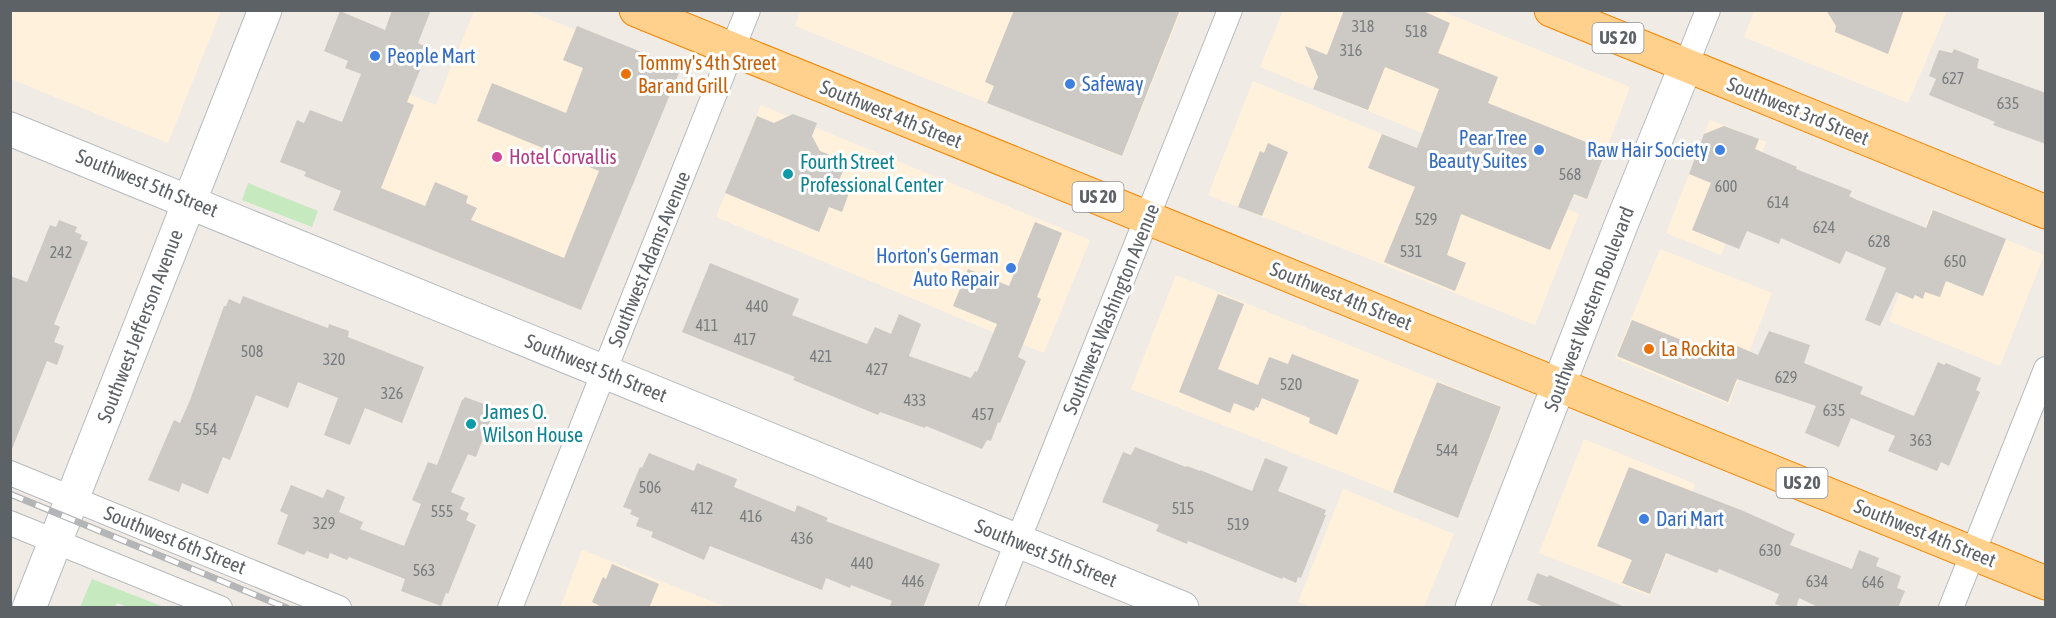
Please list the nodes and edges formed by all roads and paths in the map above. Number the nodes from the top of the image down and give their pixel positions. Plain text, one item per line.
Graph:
1 (265, 10) edge
2 (636, 10) edge
3 (748, 10) edge
4 (1230, 10) edge
5 (1551, 10) edge
6 (1708, 10) edge
7 (733, 50) junction
8 (1686, 65) junction
9 (10, 129) edge
10 (189, 200) junction
11 (2046, 212) edge
12 (1149, 218) junction
13 (2046, 369) edge
14 (604, 372) junction
15 (1559, 385) junction
16 (10, 473) edge
17 (72, 497) junction
18 (10, 523) edge
19 (55, 541) junction
20 (1017, 541) junction
21 (1973, 553) junction
22 (2046, 583) edge
23 (29, 608) edge
24 (220, 608) edge
25 (339, 608) edge
26 (510, 608) edge
27 (992, 608) edge
28 (1182, 608) edge
29 (1472, 608) edge
30 (1951, 608) edge

1 - 10 street, Southwest Jefferson Avenue
2 - 7 highway, Southwest 4th Street / US 20
3 - 7 street, Southwest Adams Avenue
4 - 12 street, Southwest Washington Avenue
5 - 8 highway, Southwest 3rd Street / US 20
6 - 8 street, Southwest Western Boulevard
7 - 12 highway, Southwest 4th Street / US 20
7 - 14 street, Southwest Adams Avenue
8 - 11 highway, Southwest 3rd Street / US 20
8 - 15 street, Southwest Western Boulevard
9 - 10 street, Southwest 5th Street
10 - 14 street, Southwest 5th Street
10 - 17 street, Southwest Jefferson Avenue
12 - 15 highway, Southwest 4th Street / US 20
12 - 20 street, Southwest Washington Avenue
13 - 21 street
14 - 20 street, Southwest 5th Street
14 - 26 street, Southwest Adams Avenue
15 - 21 highway, Southwest 4th Street / US 20
15 - 29 street, Southwest Western Boulevard
16 - 17 street, Southwest 6th Street
17 - 19 street, Southwest Jefferson Avenue
17 - 25 street, Southwest 6th Street
18 - 19 street
19 - 23 street, Southwest Jefferson Avenue
19 - 24 street
20 - 27 street, Southwest Washington Avenue
20 - 28 street, Southwest 5th Street
21 - 22 highway, Southwest 4th Street / US 20
21 - 30 street

